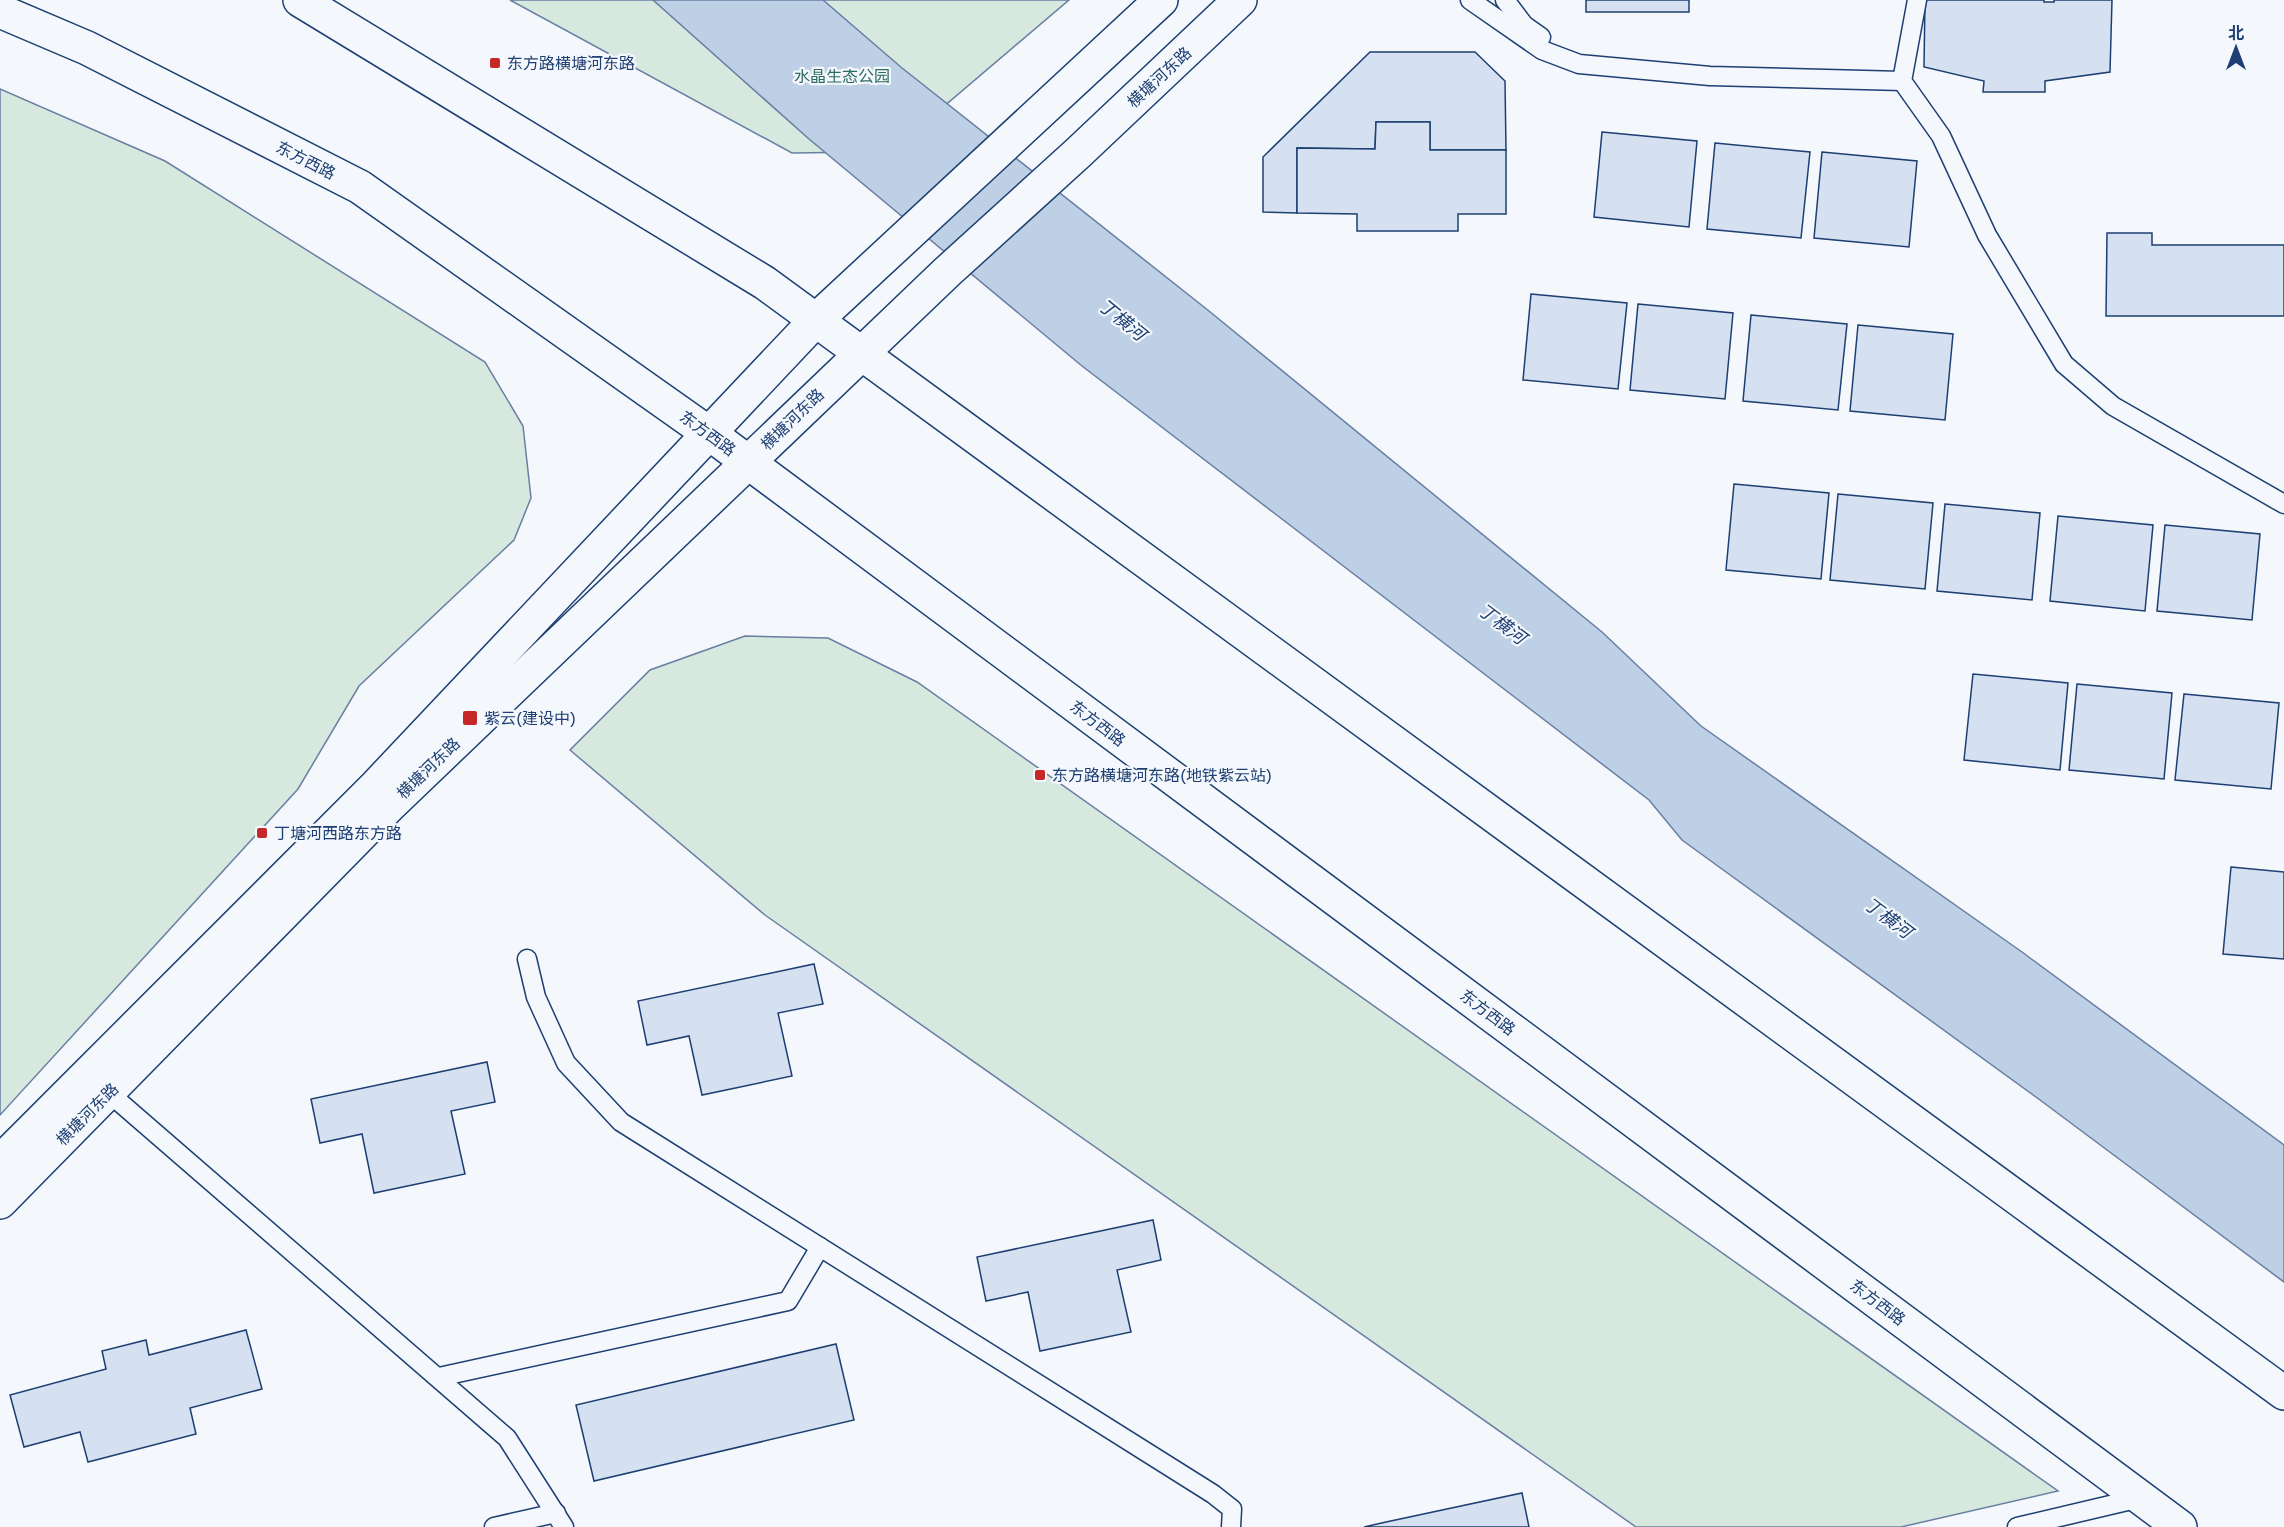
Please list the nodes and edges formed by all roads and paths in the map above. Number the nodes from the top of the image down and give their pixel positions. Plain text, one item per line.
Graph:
1 (300, 0) edge
2 (1161, 0) edge
3 (1239, 0) edge
4 (1470, 0) edge
5 (1505, 0) edge
6 (1917, 0) edge
7 (0, 11) edge
8 (1579, 64) junction
9 (1902, 81) junction
10 (815, 321) junction
11 (860, 355) junction
12 (709, 434) junction
13 (748, 462) junction
14 (2284, 504) edge
15 (527, 959) dead end
16 (109, 1093) junction
17 (0, 1162) edge
18 (0, 1202) edge
19 (820, 1247) junction
20 (439, 1377) junction
21 (2284, 1393) edge
22 (2140, 1498) junction
23 (560, 1520) edge
24 (494, 1527) edge
25 (1231, 1527) edge
26 (2017, 1527) edge
27 (2180, 1527) edge

1 - 10 main road
2 - 10 main road, 横塘河东路
3 - 11 main road, 横塘河东路
4 - 8 lane
5 - 8 lane
6 - 9 lane
7 - 12 main road, 东方西路
8 - 9 lane
9 - 14 lane
10 - 11 main road
10 - 12 main road, 横塘河东路
11 - 13 main road, 横塘河东路
11 - 21 main road
12 - 13 main road, 东方西路
12 - 17 main road, 横塘河东路
13 - 16 main road, 横塘河东路
13 - 22 main road, 东方西路
15 - 19 lane
16 - 18 main road, 横塘河东路
16 - 20 lane
19 - 20 lane
19 - 25 lane
20 - 23 lane
22 - 26 lane
22 - 27 main road, 东方西路
23 - 24 lane

